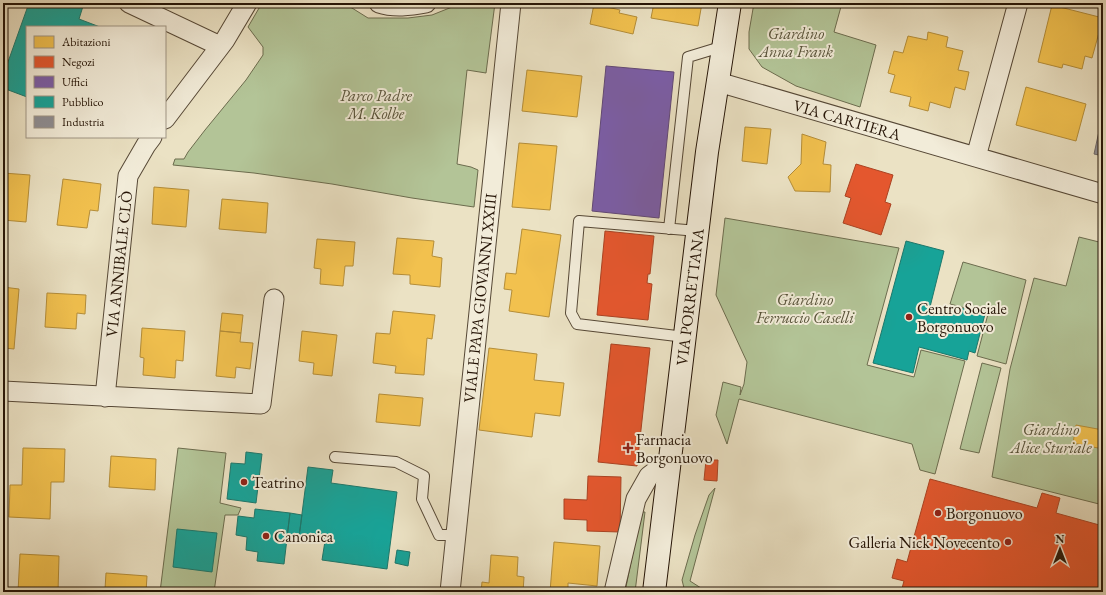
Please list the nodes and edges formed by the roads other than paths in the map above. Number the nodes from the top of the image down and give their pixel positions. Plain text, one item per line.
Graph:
1 (129, 3) edge
2 (247, 3) edge
3 (379, 3) edge
4 (426, 3) edge
5 (511, 3) edge
6 (730, 3) edge
7 (1018, 3) edge
8 (220, 46) junction
9 (724, 46) junction
10 (718, 82) junction
11 (166, 118) edge
12 (151, 138) edge
13 (976, 158) junction
14 (1103, 194) edge
15 (669, 229) junction
16 (698, 231) junction
17 (274, 299) dead end
18 (685, 337) junction
19 (3, 391) edge
20 (105, 396) junction
21 (335, 457) dead end
22 (670, 460) junction
23 (456, 535) junction
24 (450, 592) edge
25 (614, 592) edge
26 (654, 592) edge

1 - 8 street
2 - 8 street
3 - 4 street
5 - 23 street, VIALE PAPA GIOVANNI XXIII
6 - 9 main road, VIA PORRETTANA
7 - 13 street
8 - 11 street
9 - 10 main road, VIA PORRETTANA
9 - 15 lane
10 - 13 street, VIA CARTIERA
10 - 16 main road, VIA PORRETTANA
12 - 20 street, VIA ANNIBALE CLÒ
13 - 14 street, VIA CARTIERA
15 - 16 lane
15 - 18 lane
16 - 18 main road, VIA PORRETTANA
17 - 20 street
18 - 22 main road, VIA PORRETTANA
19 - 20 street
21 - 23 lane
22 - 25 street
22 - 26 main road, VIA PORRETTANA
23 - 24 street, VIALE PAPA GIOVANNI XXIII

